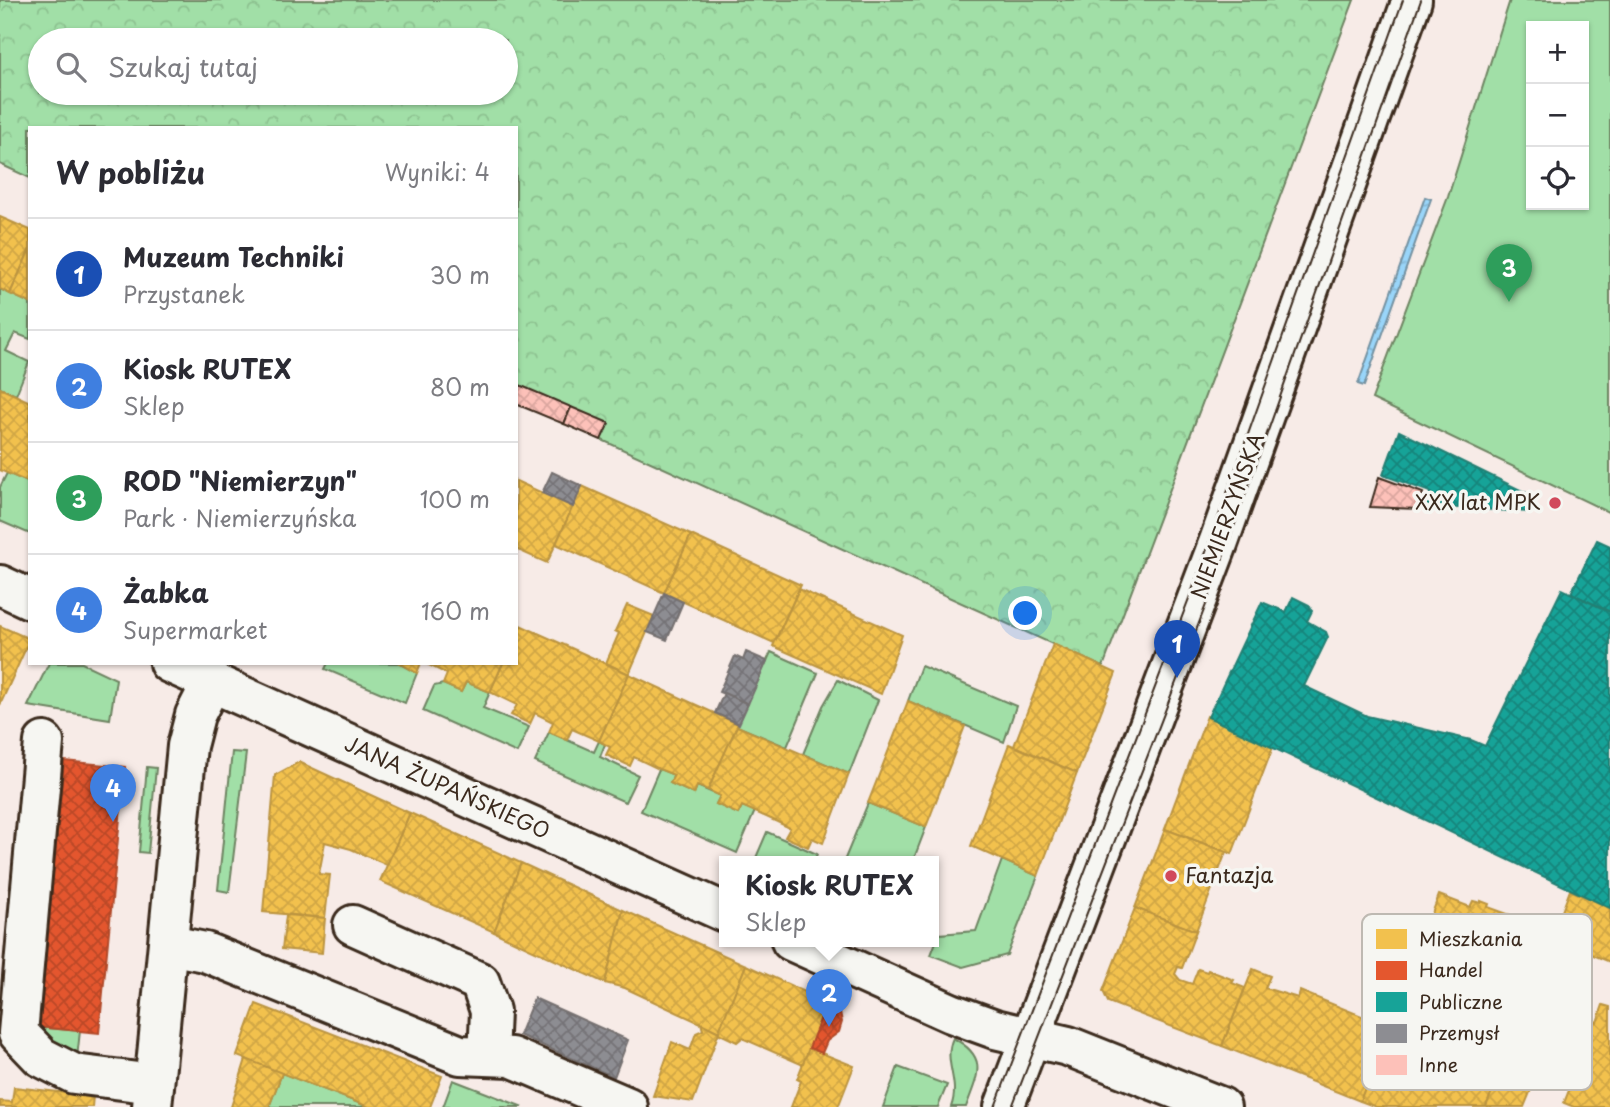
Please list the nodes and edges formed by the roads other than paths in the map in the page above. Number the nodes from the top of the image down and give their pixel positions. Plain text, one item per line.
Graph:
1 (1412, 0) edge
2 (0, 586) edge
3 (28, 598) edge
4 (174, 665) edge
5 (212, 682) junction
6 (44, 742) dead end
7 (719, 910) edge
8 (353, 925) dead end
9 (169, 944) junction
10 (803, 947) edge
11 (9, 1037) edge
12 (1030, 1038) junction
13 (488, 1056) junction
14 (153, 1096) edge
15 (581, 1098) edge
16 (628, 1107) edge
17 (1004, 1107) edge
18 (1221, 1107) edge

1 - 12 street, NIEMIERZYŃSKA
2 - 3 street
4 - 5 street, JANA ŻUPAŃSKIEGO
5 - 7 street, JANA ŻUPAŃSKIEGO
5 - 9 street
6 - 11 street
8 - 13 street
9 - 13 street
9 - 14 street
10 - 12 street
11 - 14 street
12 - 17 street, NIEMIERZYŃSKA
12 - 18 street
13 - 15 street
15 - 16 street

